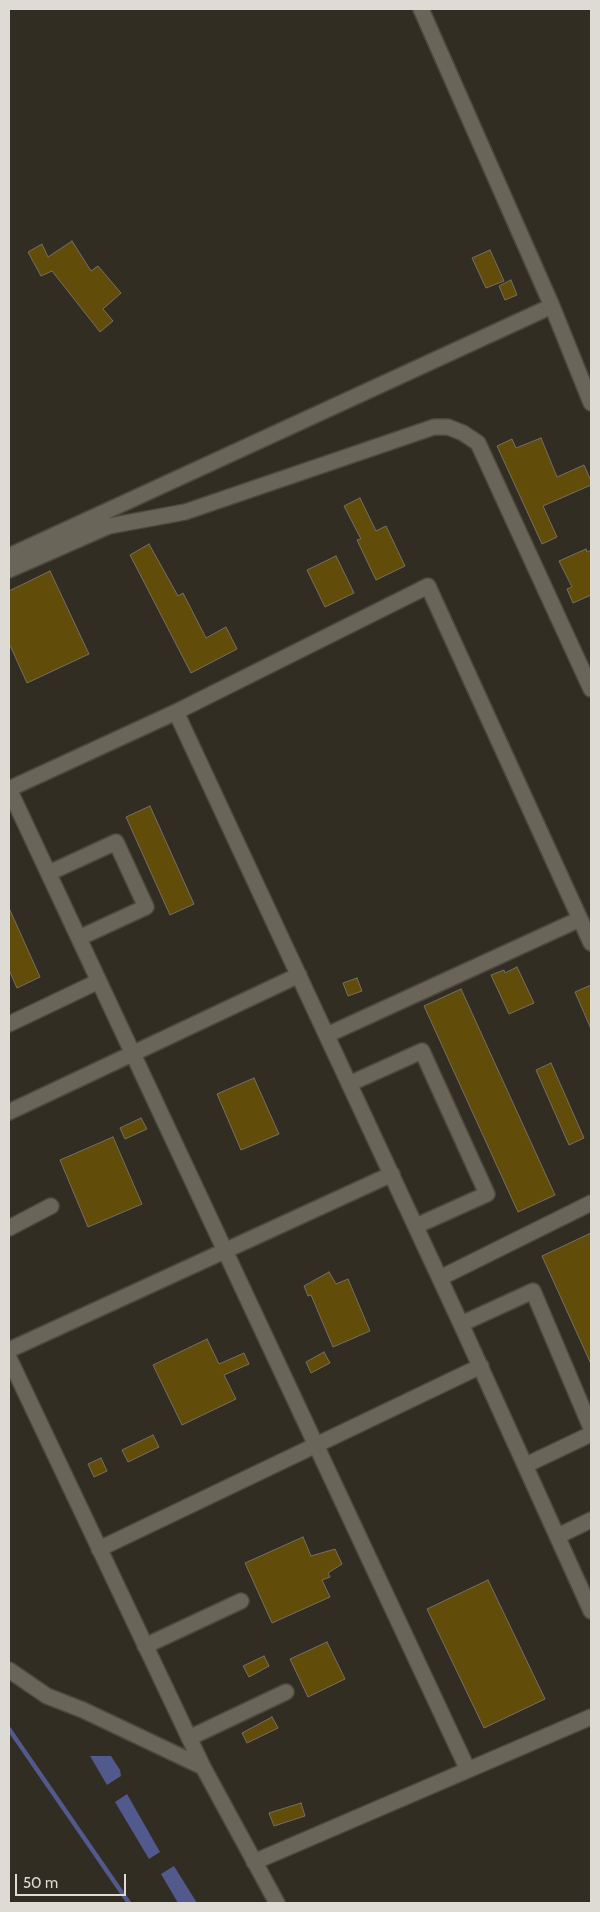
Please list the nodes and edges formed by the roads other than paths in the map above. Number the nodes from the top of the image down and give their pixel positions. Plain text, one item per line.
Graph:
1 (421, 9) edge
2 (552, 306) junction
3 (591, 403) edge
4 (9, 556) edge
5 (9, 570) edge
6 (591, 689) edge
7 (176, 712) junction
8 (9, 789) edge
9 (49, 873) junction
10 (580, 919) junction
11 (79, 938) junction
12 (591, 943) edge
13 (299, 975) junction
14 (99, 981) junction
15 (9, 1024) edge
16 (327, 1035) junction
17 (133, 1053) junction
18 (350, 1084) junction
19 (9, 1112) edge
20 (392, 1174) junction
21 (591, 1203) edge
22 (51, 1206) dead end
23 (416, 1226) junction
24 (9, 1228) edge
25 (225, 1251) junction
26 (440, 1278) junction
27 (461, 1324) junction
28 (9, 1350) edge
29 (9, 1358) edge
30 (481, 1366) junction
31 (591, 1428) edge
32 (591, 1434) edge
33 (317, 1447) junction
34 (526, 1465) junction
35 (591, 1520) edge
36 (558, 1536) junction
37 (99, 1549) junction
38 (242, 1600) dead end
39 (591, 1611) edge
40 (146, 1646) junction
41 (9, 1670) edge
42 (286, 1692) dead end
43 (591, 1717) edge
44 (189, 1738) junction
45 (203, 1768) junction
46 (468, 1770) junction
47 (254, 1862) junction
48 (277, 1903) edge

1 - 2 street
2 - 3 street
2 - 4 street
5 - 6 street
7 - 8 street
7 - 10 street
7 - 13 street
8 - 9 street
9 - 11 street
9 - 11 street
10 - 12 street
10 - 16 street
11 - 14 street
13 - 16 street
13 - 17 street
14 - 15 street
14 - 17 street
16 - 18 street
17 - 19 street
17 - 25 street
18 - 20 street
18 - 23 street
20 - 23 street
20 - 25 street
21 - 26 street
22 - 24 street
23 - 26 street
25 - 28 street
25 - 33 street
26 - 27 street
27 - 30 street
27 - 31 street
29 - 37 street
30 - 33 street
30 - 34 street
32 - 34 street
33 - 37 street
33 - 46 street
34 - 36 street
35 - 36 street
36 - 39 street
37 - 40 street
38 - 40 street
40 - 44 street
41 - 45 street
42 - 44 street
43 - 46 street
44 - 45 street
45 - 47 street
46 - 47 street
47 - 48 street

